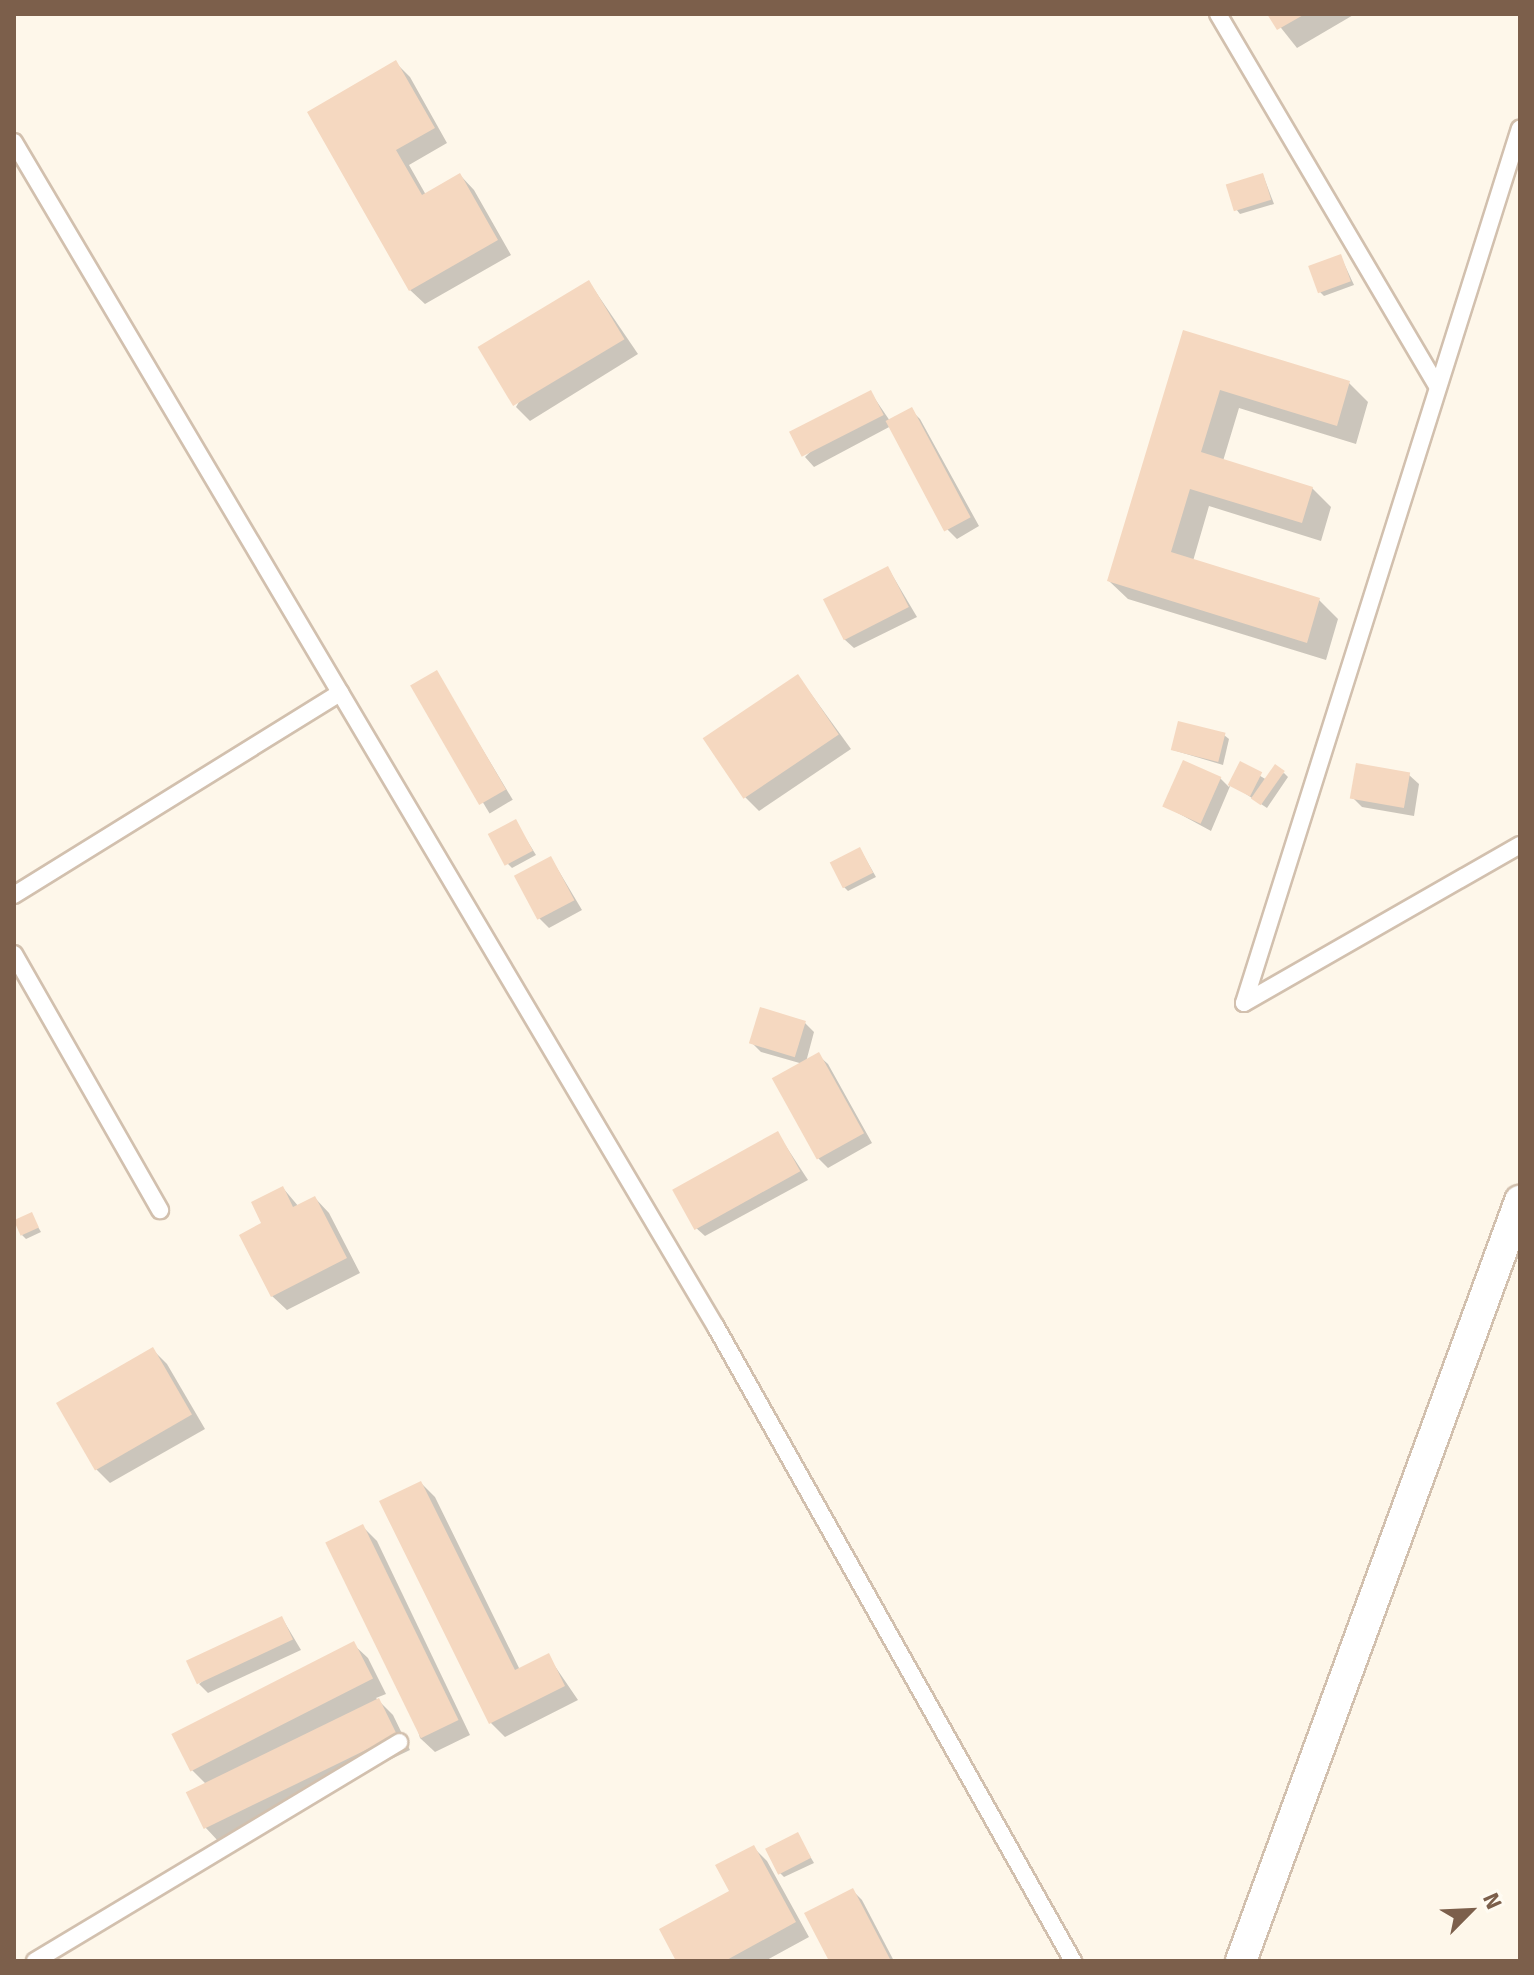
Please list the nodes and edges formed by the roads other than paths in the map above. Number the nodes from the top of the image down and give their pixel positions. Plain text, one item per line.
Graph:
1 (1218, 14) edge
2 (1520, 128) edge
3 (15, 147) edge
4 (1438, 387) junction
5 (340, 693) junction
6 (1520, 845) edge
7 (14, 895) edge
8 (14, 954) edge
9 (1520, 1201) edge
10 (160, 1210) dead end
11 (399, 1742) dead end
12 (35, 1961) edge
13 (1073, 1961) edge
14 (1241, 1961) edge

1 - 4 lane
2 - 4 lane
3 - 5 lane
4 - 6 lane
5 - 7 lane
5 - 13 lane
8 - 10 lane
9 - 14 street
11 - 12 lane

